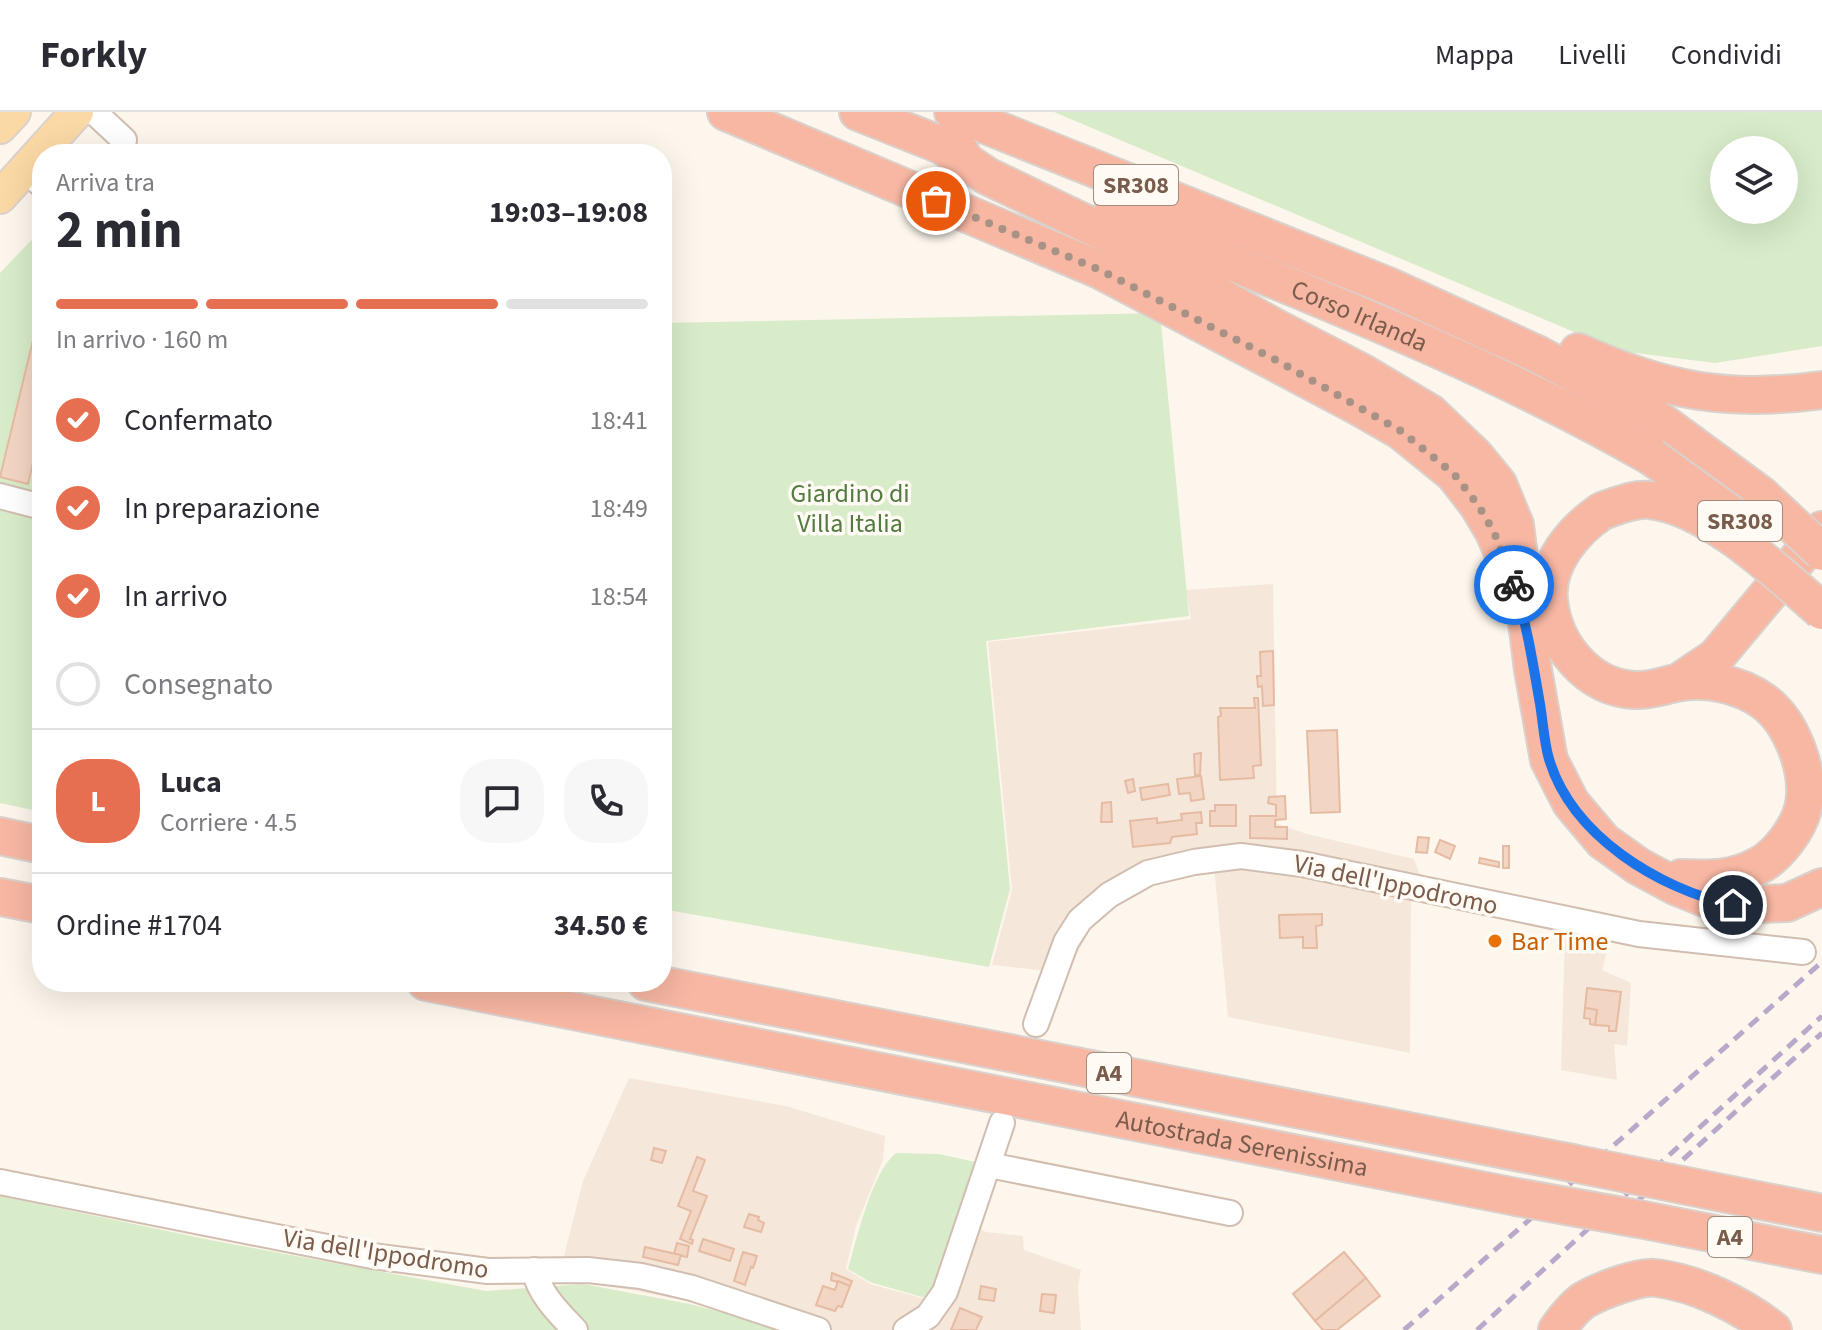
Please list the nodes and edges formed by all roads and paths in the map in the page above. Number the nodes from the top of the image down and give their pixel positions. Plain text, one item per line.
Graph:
1 (14, 112) edge
2 (77, 112) edge
3 (94, 112) edge
4 (726, 112) edge
5 (858, 112) edge
6 (997, 112) edge
7 (0, 127) edge
8 (946, 128) edge
9 (124, 140) dead end
10 (55, 144) edge
11 (1097, 169) junction
12 (32, 178) edge
13 (0, 197) edge
14 (1388, 286) junction
15 (1822, 390) edge
16 (0, 496) edge
17 (32, 504) edge
18 (1822, 530) edge
19 (1822, 552) edge
20 (1822, 593) edge
21 (1822, 611) edge
22 (1527, 623) junction
23 (1679, 682) junction
24 (0, 836) edge
25 (32, 843) edge
26 (0, 855) edge
27 (32, 862) edge
28 (1660, 877) junction
29 (1822, 887) edge
30 (0, 897) edge
31 (32, 903) edge
32 (1803, 952) dead end
33 (672, 987) edge
34 (477, 992) edge
35 (1036, 1024) dead end
36 (1002, 1123) dead end
37 (989, 1165) junction
38 (0, 1182) edge
39 (1230, 1213) dead end
40 (1822, 1213) edge
41 (1822, 1255) edge
42 (534, 1270) junction
43 (575, 1330) edge
44 (818, 1330) edge
45 (906, 1330) edge
46 (1557, 1330) edge
47 (1581, 1330) edge
48 (1734, 1330) edge
49 (1773, 1330) edge

1 - 7 main road
2 - 10 main road
3 - 9 street
4 - 22 highway
5 - 8 highway, Corso Irlanda / SR308
6 - 11 highway, SR308
8 - 11 highway, Corso Irlanda / SR308
8 - 20 highway, Corso Irlanda / SR308, bridge
8 - 22 highway
11 - 14 highway, Corso Irlanda / SR308
12 - 13 main road
14 - 15 highway
14 - 19 highway, Corso Irlanda / SR308, bridge
16 - 17 street
18 - 23 highway
21 - 23 highway, bridge
22 - 28 highway
23 - 28 highway
24 - 25 highway
26 - 27 highway
28 - 29 highway
30 - 31 highway
32 - 35 street, Via dell'Ippodromo
33 - 40 highway, Autostrada Serenissima / A4, bridge
34 - 41 highway, Autostrada Serenissima / A4, bridge
36 - 37 street
37 - 39 street
37 - 45 street
38 - 42 street, Via dell'Ippodromo
42 - 43 street
42 - 44 street, Via dell'Ippodromo
46 - 49 highway
47 - 48 highway

